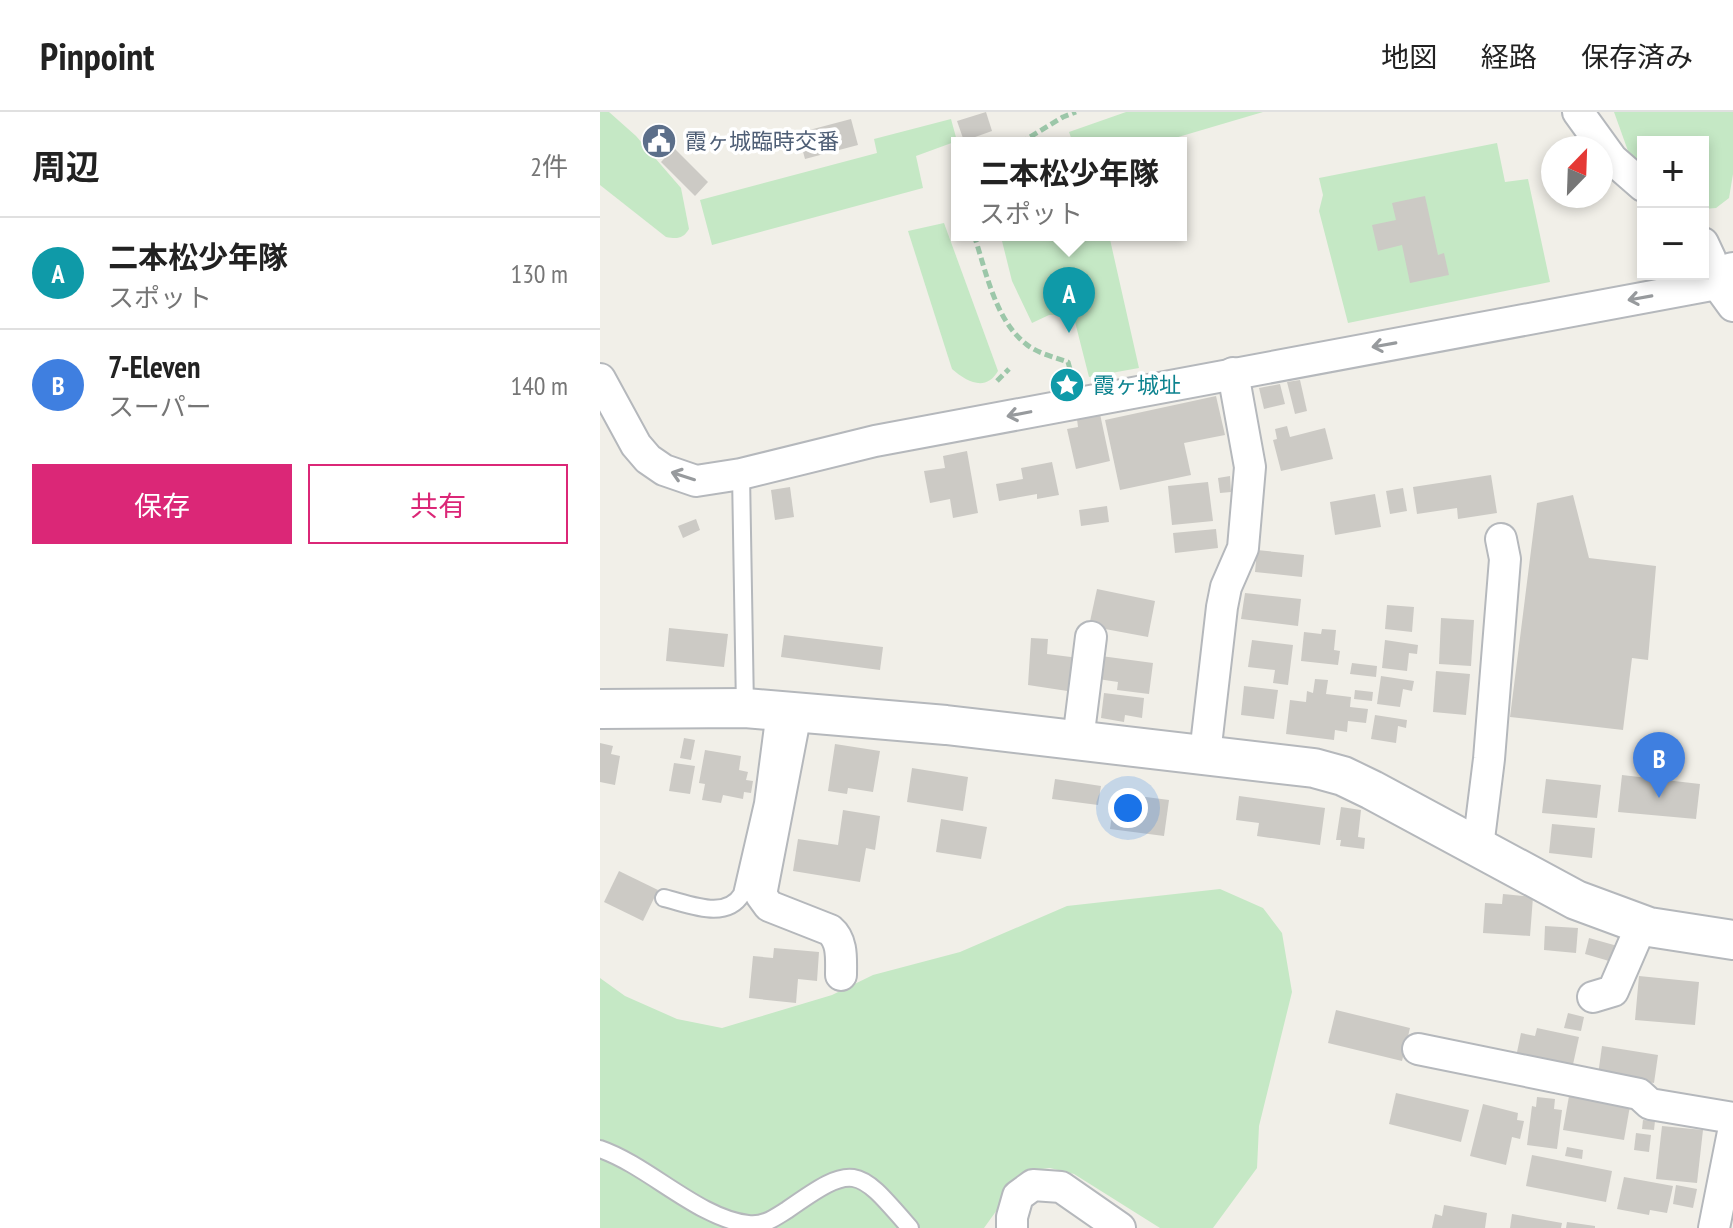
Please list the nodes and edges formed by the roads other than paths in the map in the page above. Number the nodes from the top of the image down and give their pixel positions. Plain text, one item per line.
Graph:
1 (1578, 112) edge
2 (1637, 181) edge
3 (1709, 256) edge
4 (1728, 286) edge
5 (1233, 373) junction
6 (600, 379) edge
7 (741, 474) junction
8 (1501, 539) dead end
9 (1091, 637) dead end
10 (600, 709) edge
11 (772, 711) junction
12 (1078, 740) junction
13 (1205, 754) junction
14 (1478, 847) junction
15 (664, 898) dead end
16 (1642, 924) junction
17 (1733, 940) edge
18 (841, 975) dead end
19 (1593, 997) dead end
20 (1418, 1049) dead end
21 (1733, 1118) edge
22 (1733, 1132) edge
23 (600, 1149) edge
24 (910, 1228) edge
25 (1012, 1228) edge
26 (1120, 1228) edge
27 (1714, 1228) edge

1 - 2 street
3 - 4 street
4 -> 5 street
5 -> 7 street
5 - 13 street
7 -> 6 street
7 - 11 lane
8 - 14 street
9 - 12 street
10 - 11 street
11 - 12 street
11 - 15 lane
11 - 18 street
12 - 13 street
13 - 14 street
14 - 16 street
16 - 17 street
16 - 19 street
20 - 21 street
22 - 27 street
23 - 24 lane
25 - 26 street

